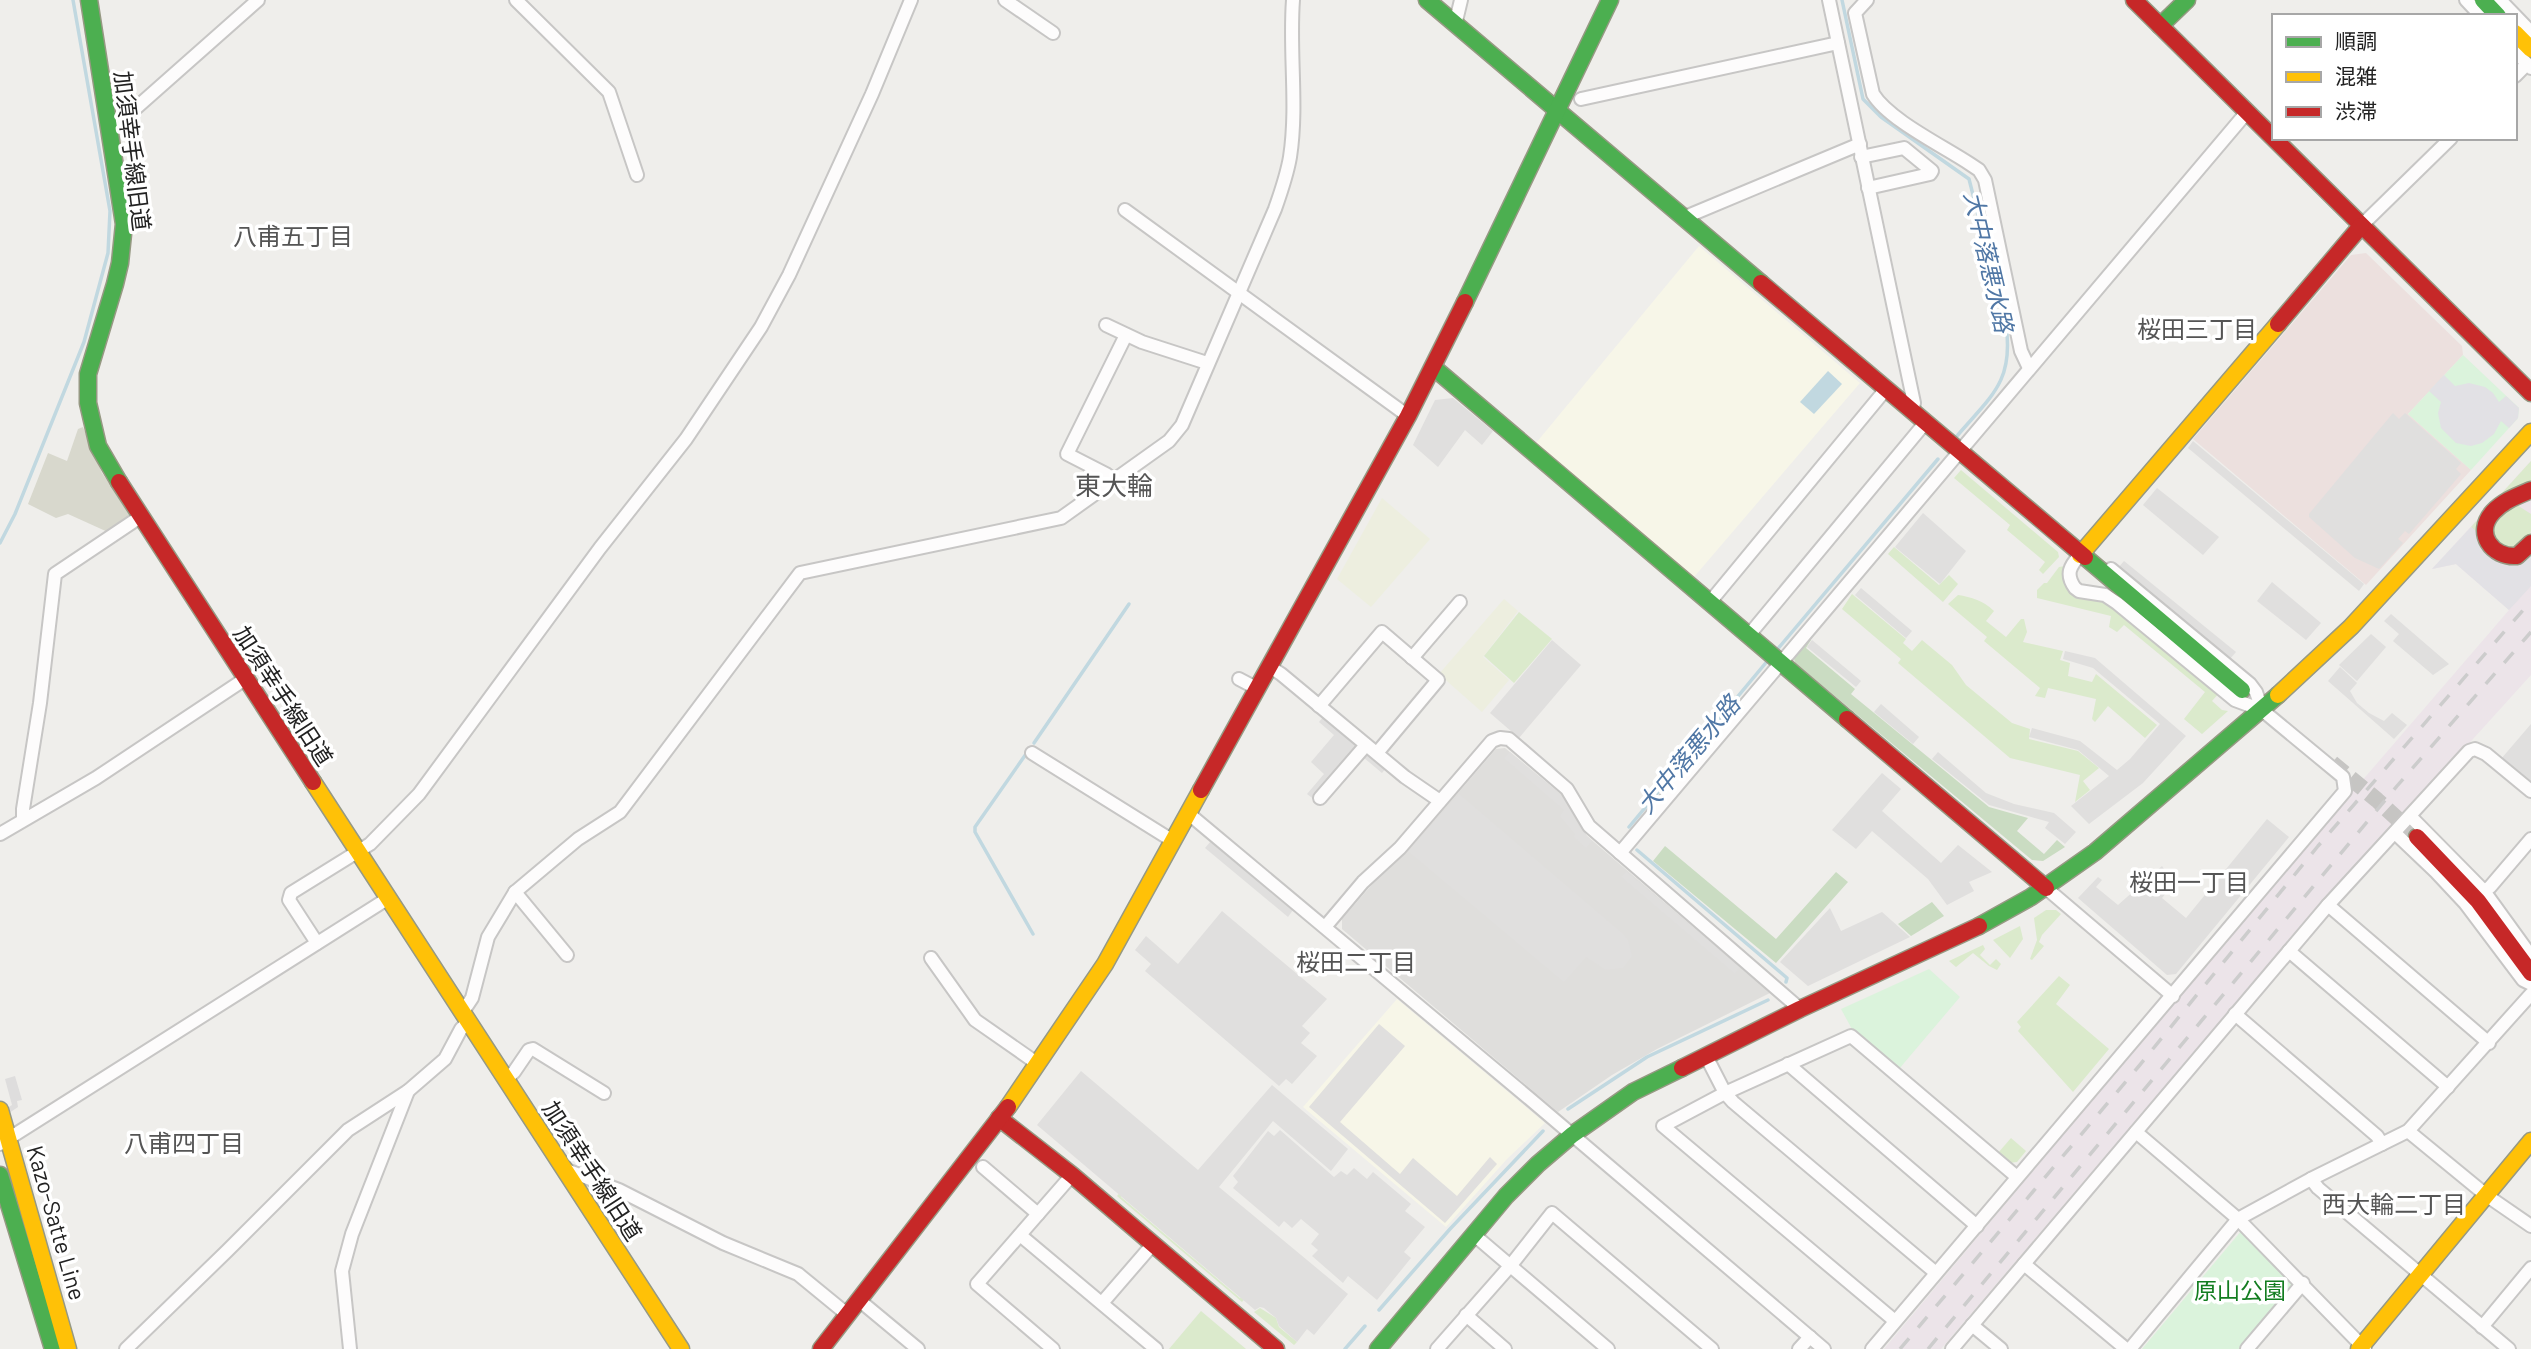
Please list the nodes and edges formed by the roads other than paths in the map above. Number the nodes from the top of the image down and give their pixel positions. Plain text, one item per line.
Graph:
1 (89, 0) edge
2 (258, 0) edge
3 (516, 0) edge
4 (911, 0) edge
5 (1005, 0) edge
6 (1293, 0) edge
7 (1427, 0) edge
8 (1461, 0) edge
9 (1610, 0) edge
10 (1829, 0) edge
11 (1867, 0) edge
12 (2134, 0) edge
13 (2187, 0) edge
14 (2466, 0) edge
15 (2483, 0) edge
16 (2500, 0) edge
17 (2479, 14) edge
18 (2496, 14) edge
19 (2514, 14) edge
20 (2517, 18) edge
21 (1455, 25) junction
22 (2160, 26) junction
23 (2531, 32) edge
24 (1053, 33) dead end
25 (2517, 37) edge
26 (1838, 43) junction
27 (2530, 60) edge
28 (2517, 74) edge
29 (1581, 99) dead end
30 (1557, 111) junction
31 (2247, 113) junction
32 (108, 129) junction
33 (2272, 138) edge
34 (2274, 140) edge
35 (2449, 140) edge
36 (1861, 150) junction
37 (636, 175) dead end
38 (1868, 188) junction
39 (1125, 210) dead end
40 (1683, 218) junction
41 (2361, 226) junction
42 (1238, 292) junction
43 (1106, 325) dead end
44 (1126, 335) junction
45 (1207, 363) junction
46 (1433, 367) junction
47 (2029, 368) junction
48 (1886, 389) junction
49 (2531, 393) edge
50 (1912, 412) junction
51 (1408, 416) junction
52 (1925, 423) junction
53 (2531, 432) edge
54 (1958, 452) junction
55 (1115, 481) junction
56 (2531, 490) edge
57 (140, 517) junction
58 (2531, 542) edge
59 (2080, 555) junction
60 (1460, 602) dead end
61 (1710, 602) junction
62 (1749, 635) junction
63 (1775, 657) junction
64 (1412, 658) junction
65 (1270, 667) junction
66 (245, 678) junction
67 (1239, 679) dead end
68 (1258, 689) junction
69 (2242, 690) dead end
70 (1320, 706) junction
71 (2263, 710) junction
72 (1371, 749) junction
73 (1032, 753) dead end
74 (2531, 791) edge
75 (1320, 798) dead end
76 (1440, 801) junction
77 (1189, 814) junction
78 (2410, 816) junction
79 (23, 819) junction
80 (2395, 833) junction
81 (0, 834) edge
82 (2417, 837) tunnel mouth
83 (2531, 839) edge
84 (1172, 841) junction
85 (356, 851) junction
86 (1620, 853) junction
87 (2046, 888) junction
88 (2484, 891) junction
89 (514, 892) junction
90 (387, 899) junction
91 (2328, 905) junction
92 (1325, 927) junction
93 (317, 943) junction
94 (2289, 951) junction
95 (567, 955) dead end
96 (2531, 956) edge
97 (931, 958) dead end
98 (2531, 972) edge
99 (2531, 984) edge
100 (2531, 994) edge
101 (2173, 996) junction
102 (1800, 1009) junction
103 (2235, 1014) junction
104 (465, 1017) junction
105 (2489, 1043) junction
106 (1706, 1056) junction
107 (1038, 1064) junction
108 (1788, 1064) junction
109 (505, 1080) junction
110 (2448, 1087) junction
111 (408, 1091) junction
112 (604, 1093) dead end
113 (1725, 1093) junction
114 (0, 1110) edge
115 (999, 1118) junction
116 (2407, 1131) junction
117 (2136, 1132) junction
118 (1572, 1135) junction
119 (4, 1141) edge
120 (2531, 1141) edge
121 (2382, 1144) junction
122 (983, 1167) dead end
123 (564, 1169) junction
124 (0, 1175) edge
125 (1072, 1175) junction
126 (2017, 1177) junction
127 (2311, 1179) junction
128 (2486, 1195) junction
129 (1038, 1214) junction
130 (2238, 1219) junction
131 (1977, 1226) junction
132 (2531, 1226) edge
133 (1474, 1234) junction
134 (1020, 1235) junction
135 (1153, 1244) junction
136 (2024, 1264) junction
137 (1511, 1265) junction
138 (2531, 1268) edge
139 (1936, 1273) junction
140 (2421, 1275) junction
141 (2303, 1283) junction
142 (859, 1300) junction
143 (1102, 1303) junction
144 (848, 1315) junction
145 (1466, 1315) junction
146 (1895, 1321) junction
147 (1972, 1325) junction
148 (2482, 1327) junction
149 (1810, 1337) junction
150 (2362, 1348) edge
151 (52, 1349) edge
152 (68, 1349) edge
153 (126, 1349) edge
154 (350, 1349) edge
155 (681, 1349) edge
156 (821, 1349) edge
157 (918, 1349) edge
158 (1053, 1349) edge
159 (1156, 1349) edge
160 (1276, 1349) edge
161 (1378, 1349) edge
162 (1437, 1349) edge
163 (1505, 1349) edge
164 (1608, 1349) edge
165 (1713, 1349) edge
166 (1799, 1349) edge
167 (1824, 1349) edge
168 (1872, 1349) edge
169 (1952, 1349) edge
170 (2001, 1349) edge
171 (2128, 1349) edge
172 (2247, 1349) edge
173 (2509, 1349) edge

1 - 32 street, 加須幸手線旧道
2 - 32 street
3 - 37 street
4 - 85 street
5 - 24 street
6 - 42 street
7 - 21 street
8 - 21 street
9 - 30 street
10 - 26 street
11 - 47 street
12 - 22 street
13 - 22 street
14 - 17 street
15 - 18 street
16 - 19 street
20 - 23 street
21 - 30 street
22 - 31 street
25 - 27 street
26 - 29 street
26 - 36 street
27 - 28 street
30 - 40 street
30 - 46 street
31 - 33 street
31 - 47 street
32 - 57 street, 加須幸手線旧道
34 - 41 street
35 - 41 street
36 - 38 street
36 - 38 street
36 - 40 street
38 - 50 street
39 - 42 street
40 - 48 street
41 - 49 street
41 - 59 street
42 - 45 street
42 - 51 street
43 - 44 street
44 - 45 street
44 - 55 street
45 - 55 street
46 - 51 street
46 - 61 street
47 - 54 street
48 - 50 street
48 - 61 street
50 - 52 street
51 - 65 street
52 - 54 street
52 - 62 street
53 - 71 street
54 - 59 street
54 - 63 street
55 - 89 street
56 - 58 street
57 - 66 street, 加須幸手線旧道
57 - 79 street
59 - 69 street
59 - 71 street
59 - 71 street
60 - 64 street
61 - 62 street
62 - 63 street
63 - 86 street
63 - 87 street
64 - 70 street
64 - 72 street
65 - 68 street
65 - 70 street
66 - 79 street
66 - 85 street, 加須幸手線旧道
67 - 68 street
68 - 77 street
70 - 72 street
71 - 87 street
71 - 101 street
72 - 75 street
72 - 76 street
73 - 84 street
74 - 78 street
76 - 86 street
76 - 92 street
77 - 84 street
77 - 92 street
78 - 80 street
78 - 88 street
79 - 81 street
80 - 91 street
80 - 99 street
82 - 98 street
83 - 88 street
84 - 107 street
85 - 90 street, 加須幸手線旧道
85 - 93 street
86 - 102 street
87 - 101 street
87 - 102 street
88 - 96 street
89 - 95 street
89 - 104 street
90 - 93 street
90 - 104 street, 加須幸手線旧道
91 - 94 street
91 - 105 street
92 - 118 street
93 - 119 street
94 - 103 street
94 - 110 street
97 - 107 street
100 - 105 street
101 - 126 street
102 - 106 street
103 - 117 street
103 - 121 street
104 - 109 street, 加須幸手線旧道
104 - 111 street
105 - 110 street
106 - 113 street
106 - 118 street
107 - 115 street
108 - 113 street
108 - 126 street
108 - 131 street
109 - 112 street
109 - 123 street, 加須幸手線旧道
110 - 116 street
111 - 153 street
111 - 154 street
113 - 139 street
113 - 146 street
114 - 119 street, Kazo-Satte Line
115 - 125 street
115 - 142 street
116 - 121 street
116 - 128 street
117 - 130 street
117 - 136 street
118 - 133 street
118 - 149 street
119 - 152 street, Kazo-Satte Line
120 - 128 street
121 - 127 street
122 - 129 street
123 - 144 street
123 - 155 street, 加須幸手線旧道
124 - 151 street, Kazo-Satte Line
125 - 129 street
125 - 135 street
126 - 131 street
127 - 130 street
127 - 140 street
128 - 132 street
128 - 140 street
129 - 134 street
130 - 141 street
130 - 171 street
131 - 139 street
133 - 137 street
133 - 161 street
134 - 143 street
134 - 158 street
135 - 143 street
135 - 160 street
136 - 147 street
136 - 171 street
137 - 145 street
137 - 164 street
137 - 165 street
138 - 148 street
139 - 146 street
140 - 148 street
140 - 150 street
141 - 150 street
141 - 172 street
142 - 144 street
142 - 157 street
143 - 159 street
144 - 156 street
145 - 162 street
145 - 163 street
146 - 168 street
147 - 169 street
147 - 170 street
148 - 173 street
149 - 166 street
149 - 167 street

